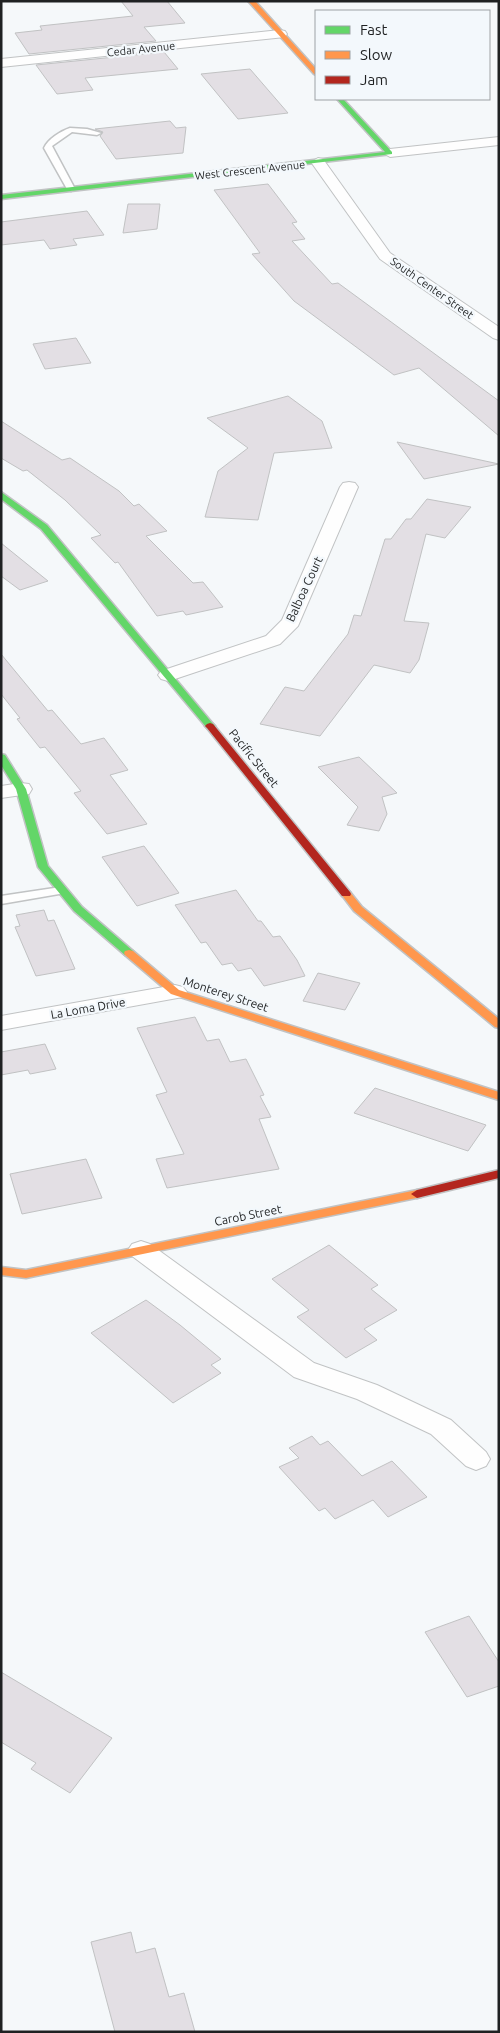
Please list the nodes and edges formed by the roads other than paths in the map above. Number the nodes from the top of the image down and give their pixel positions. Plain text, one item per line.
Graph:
1 (251, 1) edge
2 (280, 34) junction
3 (1, 63) edge
4 (315, 72) edge
5 (341, 100) edge
6 (97, 134) dead end
7 (499, 141) edge
8 (390, 153) junction
9 (318, 162) junction
10 (71, 189) junction
11 (1, 197) edge
12 (499, 335) edge
13 (348, 487) dead end
14 (1, 495) edge
15 (168, 675) junction
16 (1, 757) edge
17 (11, 790) edge
18 (61, 891) junction
19 (1, 900) edge
20 (175, 992) junction
21 (1, 1023) edge
22 (499, 1025) edge
23 (499, 1096) edge
24 (498, 1176) edge
25 (141, 1250) junction
26 (1, 1271) edge
27 (476, 1459) dead end

1 - 2 street
2 - 3 street, Cedar Avenue
2 - 4 street
5 - 8 street
6 - 10 lane
7 - 8 street, West Crescent Avenue
8 - 9 street, West Crescent Avenue
9 - 10 street, West Crescent Avenue
9 - 12 street, South Center Street
10 - 11 street, West Crescent Avenue
13 - 15 street, Balboa Court
14 - 15 street, Pacific Street
15 - 22 street, Pacific Street
16 - 17 street, Monterey Street
17 - 18 street, Monterey Street
18 - 19 lane
18 - 20 street, Monterey Street
20 - 21 street, La Loma Drive
20 - 23 street, Monterey Street
24 - 25 street, Carob Street
25 - 26 street, Carob Street
25 - 27 street

